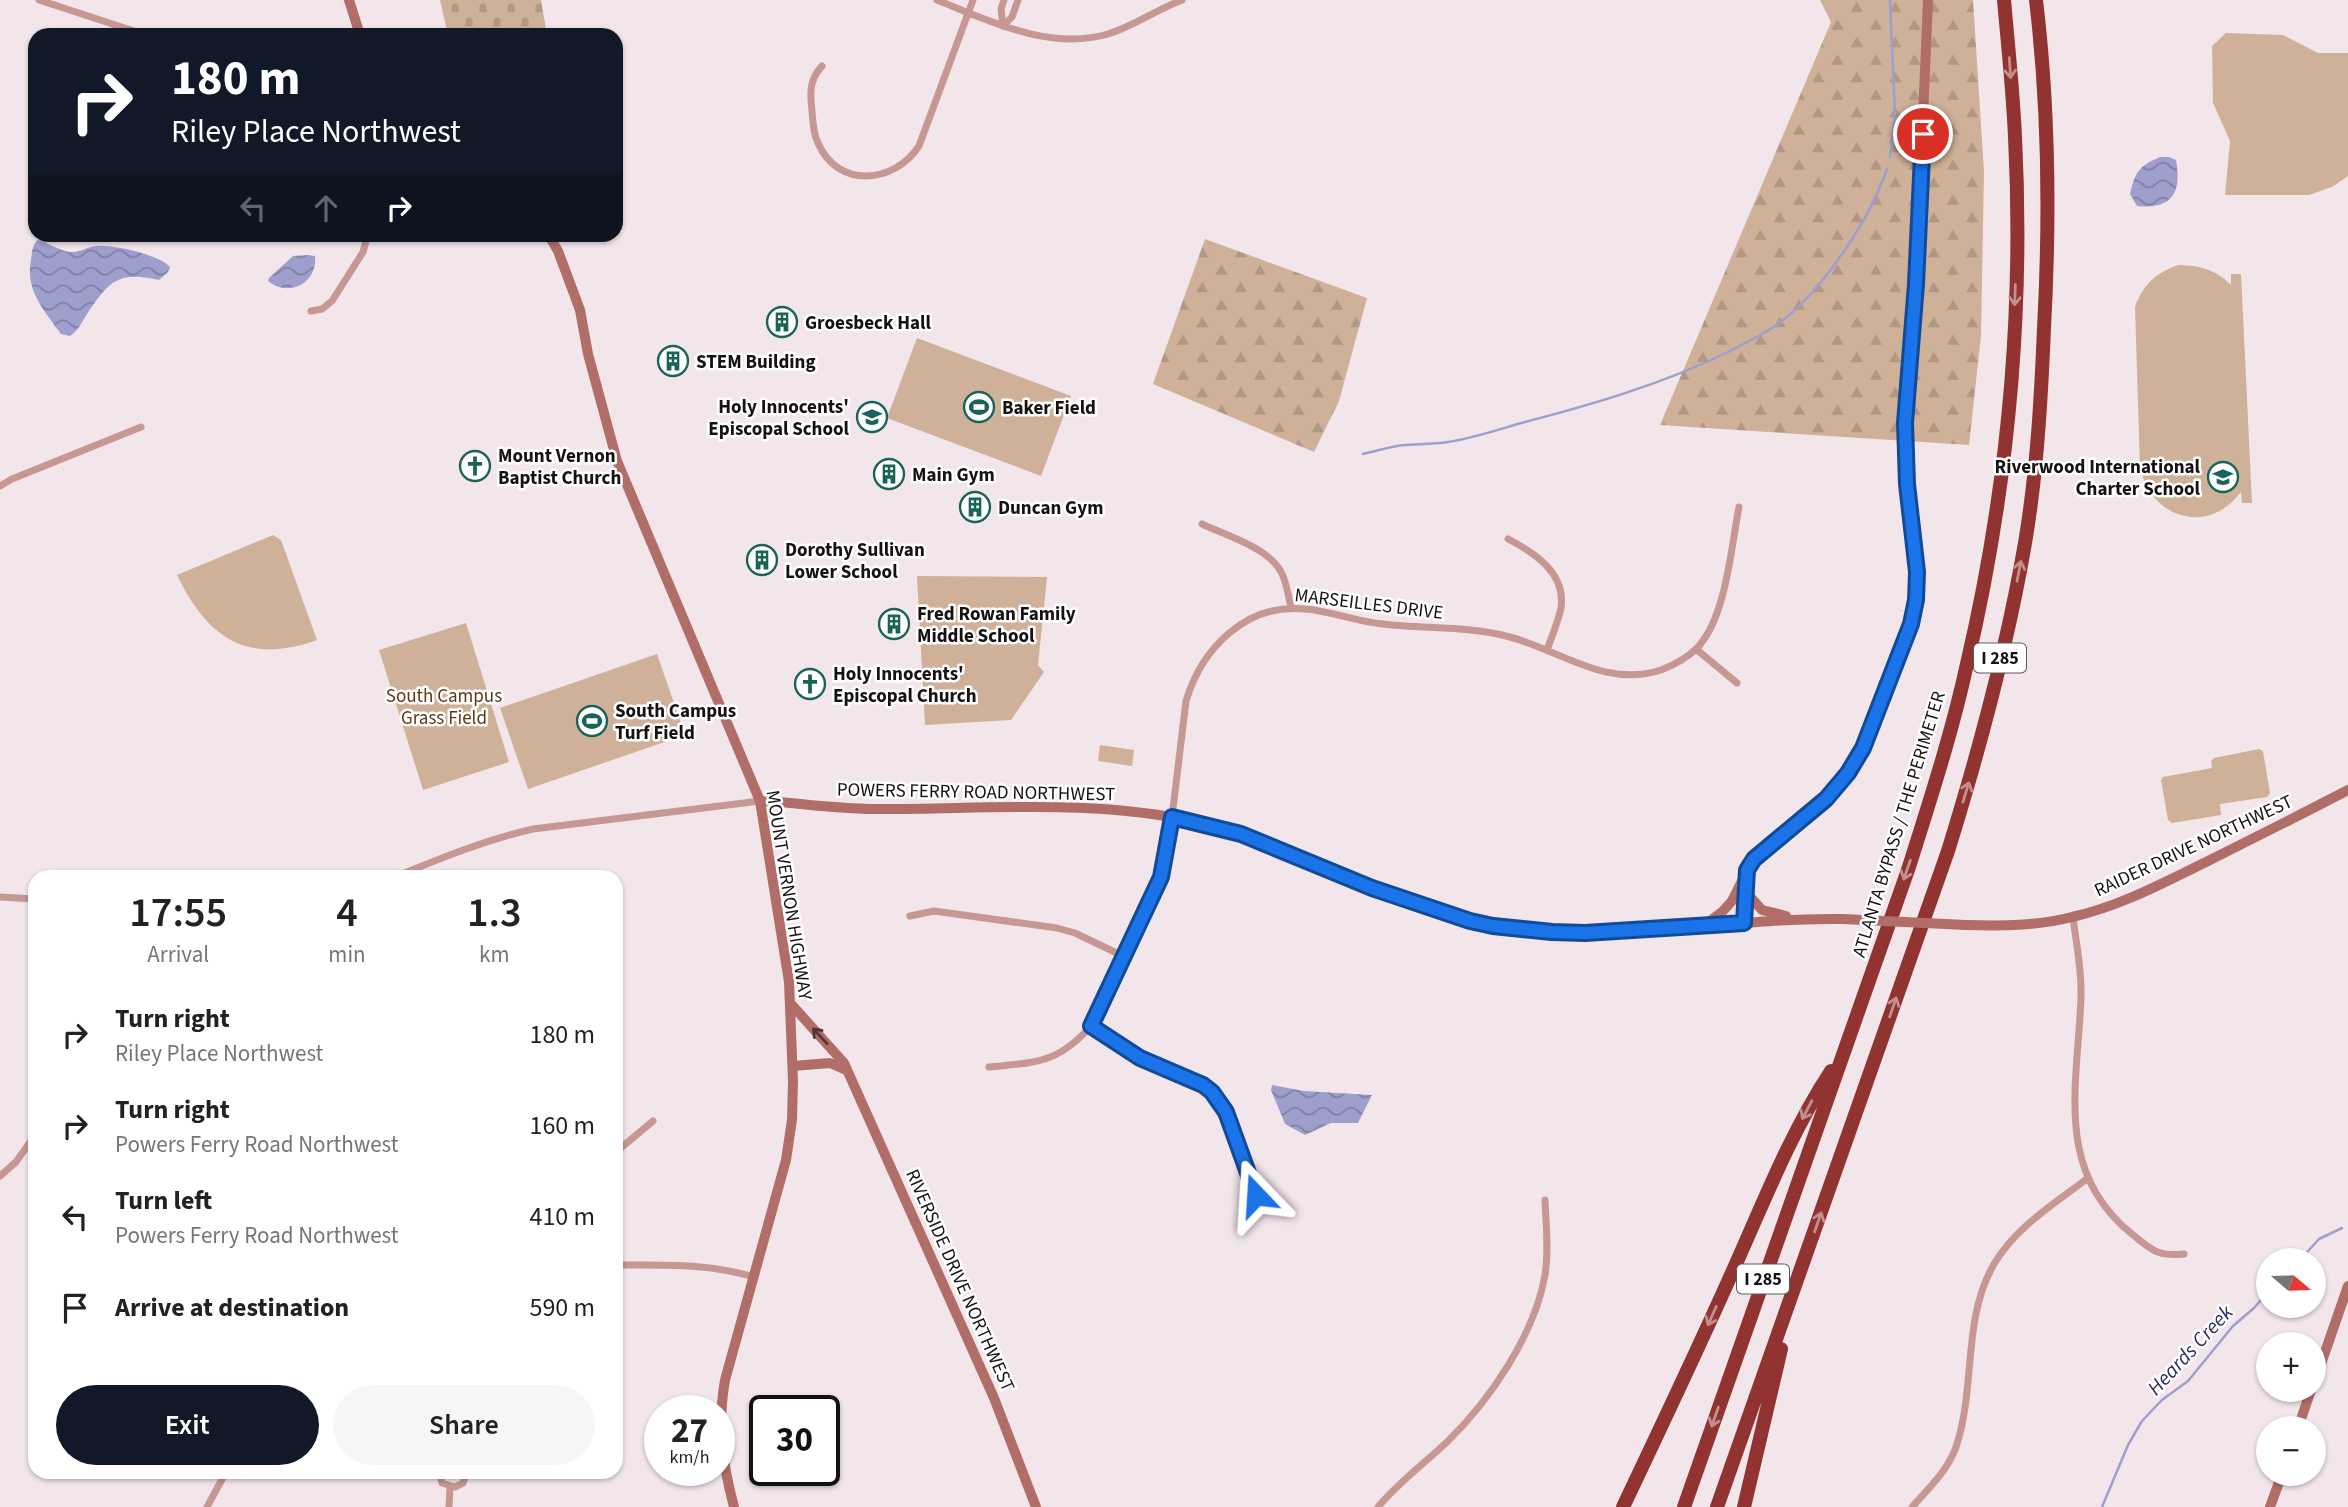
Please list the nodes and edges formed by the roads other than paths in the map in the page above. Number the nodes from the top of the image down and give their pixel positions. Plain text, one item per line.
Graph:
1 (39, 0) edge
2 (937, 0) edge
3 (973, 0) edge
4 (1004, 0) edge
5 (1018, 0) edge
6 (1182, 0) edge
7 (1928, 0) edge
8 (2004, 0) edge
9 (2036, 0) edge
10 (350, 3) edge
11 (969, 13) junction
12 (1003, 26) junction
13 (125, 28) edge
14 (358, 28) edge
15 (822, 66) dead end
16 (366, 242) edge
17 (553, 242) edge
18 (311, 311) dead end
19 (141, 426) dead end
20 (0, 486) edge
21 (1739, 508) dead end
22 (1202, 524) dead end
23 (1508, 539) dead end
24 (1291, 608) junction
25 (1696, 649) junction
26 (1547, 650) junction
27 (1737, 683) dead end
28 (2348, 790) edge
29 (760, 801) junction
30 (1172, 817) junction
31 (412, 870) edge
32 (1747, 870) junction
33 (1745, 891) junction
34 (0, 897) edge
35 (28, 898) edge
36 (910, 916) dead end
37 (2073, 917) junction
38 (1803, 919) junction
39 (1744, 923) junction
40 (1705, 925) junction
41 (1125, 957) junction
42 (791, 1004) junction
43 (1091, 1026) junction
44 (1844, 1052) junction
45 (793, 1066) junction
46 (989, 1067) dead end
47 (846, 1070) junction
48 (653, 1121) dead end
49 (28, 1145) edge
50 (623, 1146) edge
51 (0, 1176) edge
52 (2088, 1178) junction
53 (1256, 1195) dead end
54 (1545, 1200) dead end
55 (2184, 1254) dead end
56 (623, 1265) edge
57 (754, 1278) junction
58 (2348, 1286) edge
59 (1796, 1287) junction
60 (2345, 1301) edge
61 (2326, 1352) edge
62 (222, 1479) edge
63 (441, 1479) edge
64 (464, 1479) edge
65 (2278, 1486) edge
66 (450, 1487) junction
67 (207, 1507) edge
68 (449, 1507) edge
69 (734, 1507) edge
70 (1036, 1507) edge
71 (1378, 1507) edge
72 (1623, 1507) edge
73 (1684, 1507) edge
74 (1717, 1507) edge
75 (1744, 1507) edge
76 (1912, 1507) edge
77 (2270, 1507) edge

1 - 13 street
2 - 11 street
3 - 11 street
4 - 12 street
5 - 12 street
6 - 12 street
7 - 32 street
8 -> 44 highway, ATLANTA BYPASS / THE PERIMETER / I 285
59 -> 9 highway, I 285
10 - 14 street
11 - 12 street
11 - 15 street
16 - 18 street
17 - 29 street, MOUNT VERNON HIGHWAY
19 - 20 street
21 - 25 street
22 - 24 street
23 - 26 street
24 - 26 street, MARSEILLES DRIVE
24 - 30 street, MARSEILLES DRIVE
25 - 26 street, MARSEILLES DRIVE
25 - 27 street
28 - 37 street, RAIDER DRIVE NORTHWEST
29 - 30 street, POWERS FERRY ROAD NORTHWEST
29 - 31 street
29 - 42 street, MOUNT VERNON HIGHWAY
30 - 40 street, POWERS FERRY ROAD NORTHWEST
30 - 41 street, MARSEILLES DRIVE
32 - 33 street
32 - 40 street
33 - 38 street
33 - 39 street
34 - 35 street
36 - 41 street
37 - 38 street, RAIDER DRIVE NORTHWEST, bridge
37 - 52 street
38 - 39 street, POWERS FERRY ROAD NORTHWEST
39 - 40 street, POWERS FERRY ROAD NORTHWEST
41 - 43 street, MARSEILLES DRIVE
42 - 45 street, MOUNT VERNON HIGHWAY
47 -> 42 street, RIVERSIDE DRIVE NORTHWEST
43 - 46 street, MARSEILLES DRIVE
43 - 53 street
44 -> 72 highway
44 -> 73 highway, ATLANTA BYPASS / THE PERIMETER / I 285
45 - 47 street
45 - 57 street, MOUNT VERNON HIGHWAY
47 - 70 street, RIVERSIDE DRIVE NORTHWEST
48 - 50 street
49 - 51 street
52 - 55 street
52 - 76 street
54 - 71 street
56 - 57 street
57 - 69 street, MOUNT VERNON HIGHWAY
58 - 60 street
59 - 74 highway, I 285
59 - 75 highway
60 - 61 street
62 - 67 street
63 - 66 street
64 - 66 street
65 - 77 street
66 - 68 street

